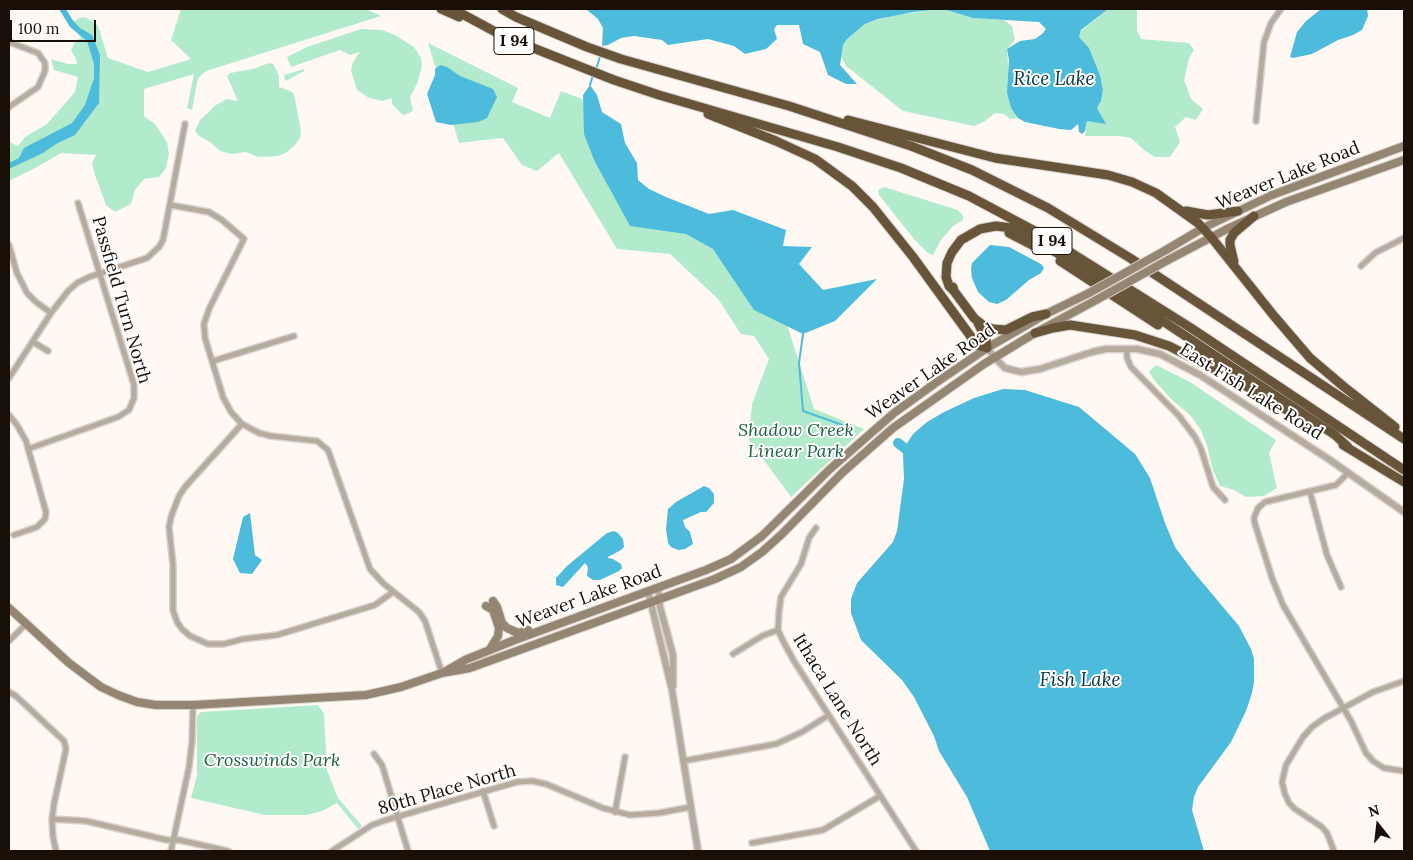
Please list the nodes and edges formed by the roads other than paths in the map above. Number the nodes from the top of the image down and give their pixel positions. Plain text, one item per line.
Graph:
1 (441, 9) edge
2 (453, 9) edge
3 (502, 9) edge
4 (1281, 9) edge
5 (503, 36) junction
6 (9, 42) edge
7 (659, 95) junction
8 (789, 106) junction
9 (9, 107) edge
10 (1256, 120) dead end
11 (185, 124) dead end
12 (1404, 146) edge
13 (1404, 160) edge
14 (78, 202) dead end
15 (170, 204) junction
16 (1179, 208) junction
17 (1238, 211) junction
18 (1254, 216) junction
19 (1203, 228) junction
20 (1211, 237) junction
21 (1404, 238) edge
22 (9, 245) edge
23 (1361, 266) dead end
24 (1235, 267) junction
25 (100, 273) junction
26 (954, 291) junction
27 (51, 313) junction
28 (1046, 314) junction
29 (974, 318) junction
30 (1036, 333) junction
31 (294, 336) dead end
32 (33, 342) junction
33 (987, 348) junction
34 (1127, 349) junction
35 (48, 351) dead end
36 (994, 358) junction
37 (213, 361) junction
38 (9, 378) edge
39 (1239, 381) junction
40 (9, 415) edge
41 (242, 424) junction
42 (1404, 434) edge
43 (1404, 439) edge
44 (1348, 447) junction
45 (28, 449) junction
46 (1404, 470) edge
47 (1348, 473) junction
48 (1404, 482) edge
49 (1310, 492) junction
50 (1225, 500) dead end
51 (1404, 512) edge
52 (816, 528) dead end
53 (14, 535) dead end
54 (658, 587) junction
55 (1341, 587) dead end
56 (648, 591) junction
57 (393, 592) junction
58 (659, 600) junction
59 (650, 604) junction
60 (9, 608) edge
61 (26, 624) junction
62 (554, 626) junction
63 (778, 630) junction
64 (9, 641) edge
65 (488, 650) junction
66 (733, 654) dead end
67 (442, 673) junction
68 (1404, 681) edge
69 (672, 690) junction
70 (9, 692) edge
71 (193, 705) junction
72 (1344, 708) junction
73 (829, 715) junction
74 (374, 754) dead end
75 (625, 757) dead end
76 (683, 761) junction
77 (1404, 771) edge
78 (483, 791) junction
79 (880, 796) junction
80 (691, 807) junction
81 (616, 812) junction
82 (398, 816) junction
83 (52, 819) junction
84 (494, 826) dead end
85 (174, 840) junction
86 (752, 843) dead end
87 (56, 851) edge
88 (171, 851) edge
89 (228, 851) edge
90 (332, 851) edge
91 (408, 851) edge
92 (698, 851) edge
93 (916, 851) edge
94 (1334, 851) edge

1 - 5 highway
2 - 5 highway, I 94
3 - 8 highway, I 94
4 - 10 street
5 - 7 highway, I 94
6 - 9 street
7 - 33 highway
7 - 46 highway, I 94
8 - 16 highway
8 - 43 highway, I 94
11 - 15 street
12 - 17 main road, Weaver Lake Road
13 - 18 main road, Weaver Lake Road
14 - 25 street, Passfield Turn North
15 - 25 street
15 - 37 street
16 - 17 highway
16 - 19 highway
17 - 19 main road, Weaver Lake Road
18 - 20 main road, Weaver Lake Road
18 - 24 highway
19 - 20 highway
19 - 28 main road, Weaver Lake Road, bridge
20 - 24 highway
20 - 30 main road, Weaver Lake Road, bridge
21 - 23 street
22 - 27 street
24 - 42 highway
25 - 27 street
25 - 45 street, Passfield Turn North
26 - 29 highway
26 - 39 highway
26 - 44 highway
27 - 32 street
28 - 29 highway
28 - 33 main road, Weaver Lake Road
29 - 33 highway
30 - 36 main road, Weaver Lake Road
30 - 39 highway
31 - 37 street
32 - 35 street
32 - 38 street
33 - 36 street, East Fish Lake Road
33 - 54 main road, Weaver Lake Road
34 - 36 street, East Fish Lake Road
34 - 47 street, East Fish Lake Road
34 - 50 street
36 - 58 main road, Weaver Lake Road
37 - 41 street
39 - 44 highway
40 - 45 street
41 - 57 street
41 - 57 street
44 - 48 highway
45 - 53 street
47 - 49 street
47 - 51 street, East Fish Lake Road
49 - 55 street
49 - 72 street
52 - 63 street, Ithaca Lane North
54 - 56 main road, Weaver Lake Road
54 - 58 street
56 - 59 street
56 - 62 main road, Weaver Lake Road
57 - 67 street
58 - 59 main road, Weaver Lake Road
58 - 69 street
59 - 67 main road, Weaver Lake Road
59 - 69 street
60 - 61 main road, Weaver Lake Road
61 - 64 street
61 - 71 main road, Weaver Lake Road
62 - 65 main road, Weaver Lake Road
62 - 65 main road
63 - 66 street
63 - 73 street, Ithaca Lane North
65 - 67 main road, Weaver Lake Road
67 - 71 main road, Weaver Lake Road
68 - 72 street
69 - 76 street
70 - 83 street
71 - 85 street
72 - 77 street
72 - 94 street
73 - 76 street
73 - 79 street, Ithaca Lane North
74 - 82 street
75 - 81 street
76 - 80 street
78 - 81 street, 80th Place North
78 - 82 street, 80th Place North
78 - 84 street
79 - 86 street
79 - 93 street, Ithaca Lane North
80 - 81 street, 80th Place North
80 - 92 street
82 - 90 street, 80th Place North
82 - 91 street
83 - 85 street
83 - 87 street
85 - 88 street
85 - 89 street

